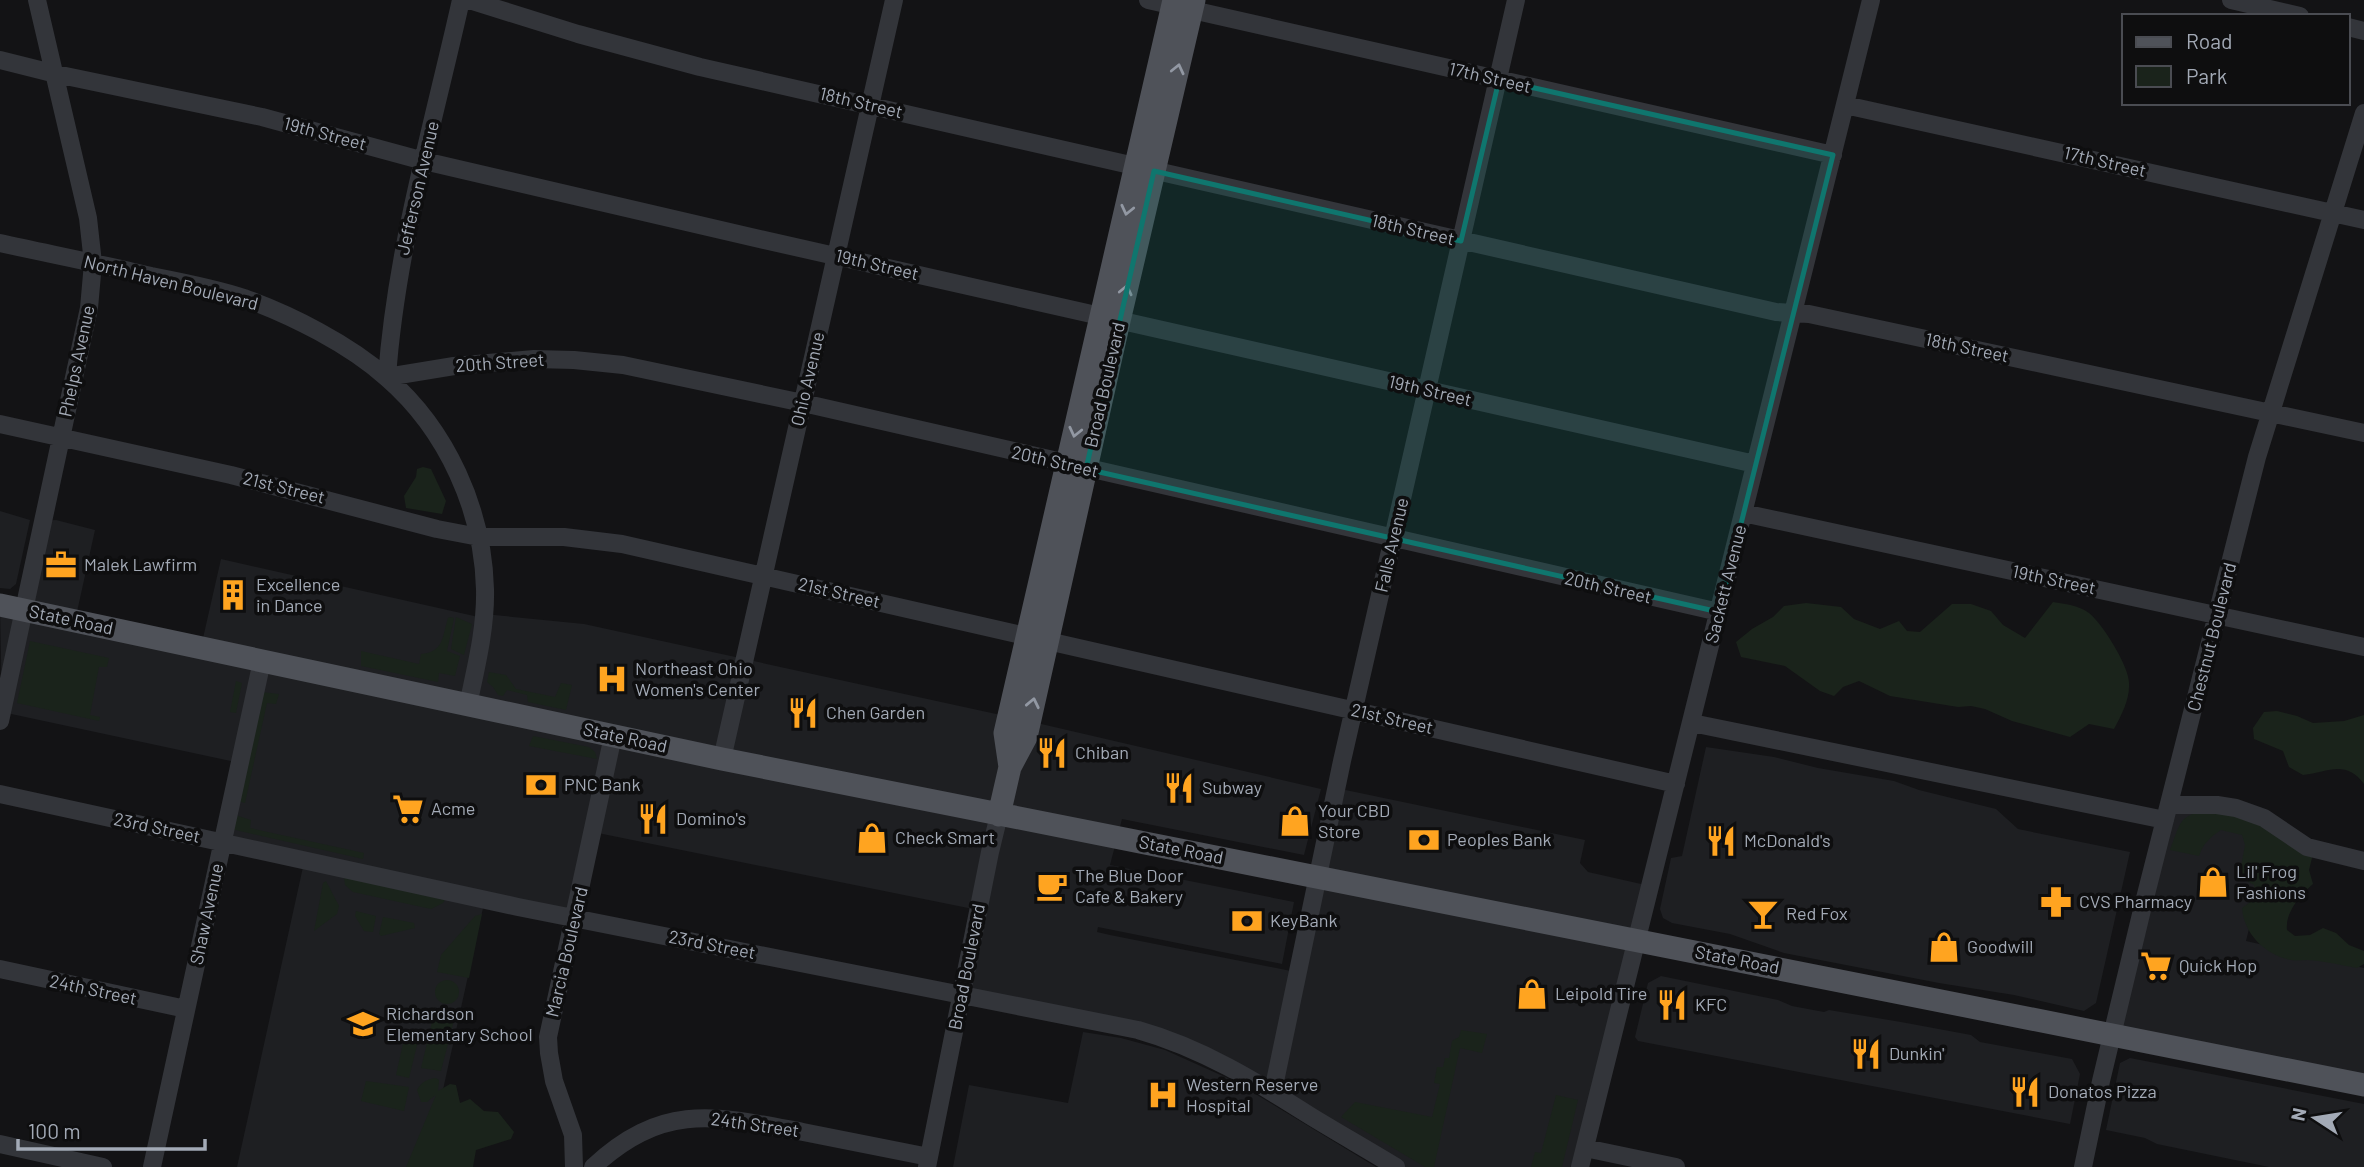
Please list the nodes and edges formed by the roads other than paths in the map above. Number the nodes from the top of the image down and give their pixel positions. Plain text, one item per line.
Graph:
1 (37, 0) edge
2 (461, 0) edge
3 (469, 0) edge
4 (894, 0) edge
5 (1148, 0) edge
6 (1516, 0) edge
7 (1871, 0) edge
8 (2231, 0) edge
9 (1183, 4) edge
10 (2291, 14) edge
11 (0, 60) edge
12 (56, 74) junction
13 (1499, 80) junction
14 (1845, 104) junction
15 (871, 106) junction
16 (2364, 113) edge
17 (1833, 155) junction
18 (425, 161) junction
19 (1146, 169) junction
20 (2333, 213) junction
21 (2364, 220) edge
22 (1461, 241) junction
23 (0, 243) edge
24 (837, 255) junction
25 (93, 263) junction
26 (1793, 313) junction
27 (1110, 319) junction
28 (387, 377) junction
29 (1427, 390) junction
30 (803, 403) junction
31 (2270, 413) junction
32 (0, 424) edge
33 (2364, 433) edge
34 (61, 436) junction
35 (1755, 464) junction
36 (1077, 467) junction
37 (1743, 513) junction
38 (479, 537) junction
39 (1394, 538) junction
40 (764, 576) junction
41 (0, 605) edge
42 (24, 610) junction
43 (1719, 612) junction
44 (2217, 616) junction
45 (1038, 638) junction
46 (2364, 647) edge
47 (262, 661) junction
48 (468, 705) junction
49 (1353, 710) junction
50 (0, 721) edge
51 (1692, 723) junction
52 (613, 736) junction
53 (722, 759) junction
54 (1676, 784) junction
55 (0, 794) edge
56 (2168, 812) junction
57 (999, 815) junction
58 (223, 842) junction
59 (2364, 861) edge
60 (1316, 877) junction
61 (575, 918) junction
62 (1638, 941) junction
63 (0, 969) edge
64 (962, 995) junction
65 (186, 1009) junction
66 (2112, 1035) junction
67 (2364, 1085) edge
68 (1273, 1091) junction
69 (0, 1144) edge
70 (1585, 1148) junction
71 (928, 1162) edge
72 (103, 1167) edge
73 (152, 1167) edge
74 (574, 1167) edge
75 (593, 1167) edge
76 (1396, 1167) edge
77 (1580, 1167) edge
78 (1676, 1167) edge
79 (2083, 1167) edge

1 - 12 street, Phelps Avenue
2 - 18 street, Jefferson Avenue
3 - 15 street, 18th Street
4 - 15 street, Ohio Avenue
5 - 9 street, 17th Street
6 - 13 street, Falls Avenue
7 - 14 street, Sackett Avenue
8 - 10 street
9 - 13 street, 17th Street
9 - 19 main road, Broad Boulevard
11 - 12 street, 19th Street
12 - 18 street, 19th Street
12 - 25 street, Phelps Avenue
13 - 17 street, 17th Street
13 - 22 street, Falls Avenue
14 - 17 street, Sackett Avenue
14 - 20 street, 17th Street
15 - 19 street, 18th Street
15 - 24 street, Ohio Avenue
16 - 20 street, Chestnut Boulevard
17 - 26 street, Sackett Avenue
18 - 24 street, 19th Street
18 - 28 street, Jefferson Avenue
19 - 22 street, 18th Street
19 - 27 main road, Broad Boulevard
20 - 21 street, 17th Street
20 - 31 street, Chestnut Boulevard
22 - 26 street, 18th Street
22 - 29 street, Falls Avenue
23 - 25 street, North Haven Boulevard
24 - 27 street, 19th Street
24 - 30 street, Ohio Avenue
25 - 28 street, North Haven Boulevard
25 - 34 street, Phelps Avenue
26 - 31 street, 18th Street
26 - 35 street, Sackett Avenue
27 - 29 street, 19th Street
27 - 36 main road, Broad Boulevard
28 - 30 street, 20th Street
28 - 38 street, North Haven Boulevard
29 - 35 street, 19th Street
29 - 39 street, Falls Avenue
30 - 36 street, 20th Street
30 - 40 street, Ohio Avenue
31 - 33 street, 18th Street
31 - 44 street, Chestnut Boulevard
32 - 34 street, 21st Street
34 - 38 street, 21st Street
34 - 42 street, Phelps Avenue
35 - 37 street, Sackett Avenue
36 - 39 street, 20th Street
36 - 45 main road, Broad Boulevard
37 - 43 street, Sackett Avenue
37 - 44 street, 19th Street
38 - 40 street, 21st Street
38 - 48 street, North Haven Boulevard
39 - 43 street, 20th Street
39 - 49 street, Falls Avenue
40 - 45 street, 21st Street
40 - 53 street, Ohio Avenue
41 - 42 main road, State Road
42 - 47 main road, State Road
42 - 50 street, Phelps Avenue
43 - 51 street, Sackett Avenue
44 - 46 street, 19th Street
44 - 56 street, Chestnut Boulevard
45 - 49 street, 21st Street
45 - 57 main road, Broad Boulevard
47 - 48 main road, State Road
47 - 58 street, Shaw Avenue
48 - 52 main road, State Road
49 - 54 street, 21st Street
49 - 60 street, Falls Avenue
51 - 54 street, Sackett Avenue
51 - 56 street
52 - 53 main road, State Road
52 - 61 street, Marcia Boulevard
53 - 57 main road, State Road
54 - 62 street, Sackett Avenue
55 - 58 street, 23rd Street
56 - 59 street
56 - 66 street, Chestnut Boulevard
57 - 60 main road, State Road
57 - 64 street, Broad Boulevard
58 - 61 street, 23rd Street
58 - 65 street, Shaw Avenue
60 - 62 main road, State Road
60 - 68 street, Falls Avenue
61 - 64 street, 23rd Street
61 - 74 street, Marcia Boulevard
62 - 66 main road, State Road
62 - 70 street, Sackett Avenue
63 - 65 street, 24th Street
64 - 68 street, 23rd Street
64 - 71 street, Broad Boulevard
65 - 73 street, Shaw Avenue
66 - 67 main road, State Road
66 - 79 street, Chestnut Boulevard
68 - 76 street, 23rd Street
69 - 72 street
70 - 77 street, Sackett Avenue
70 - 78 street
71 - 75 street, 24th Street

